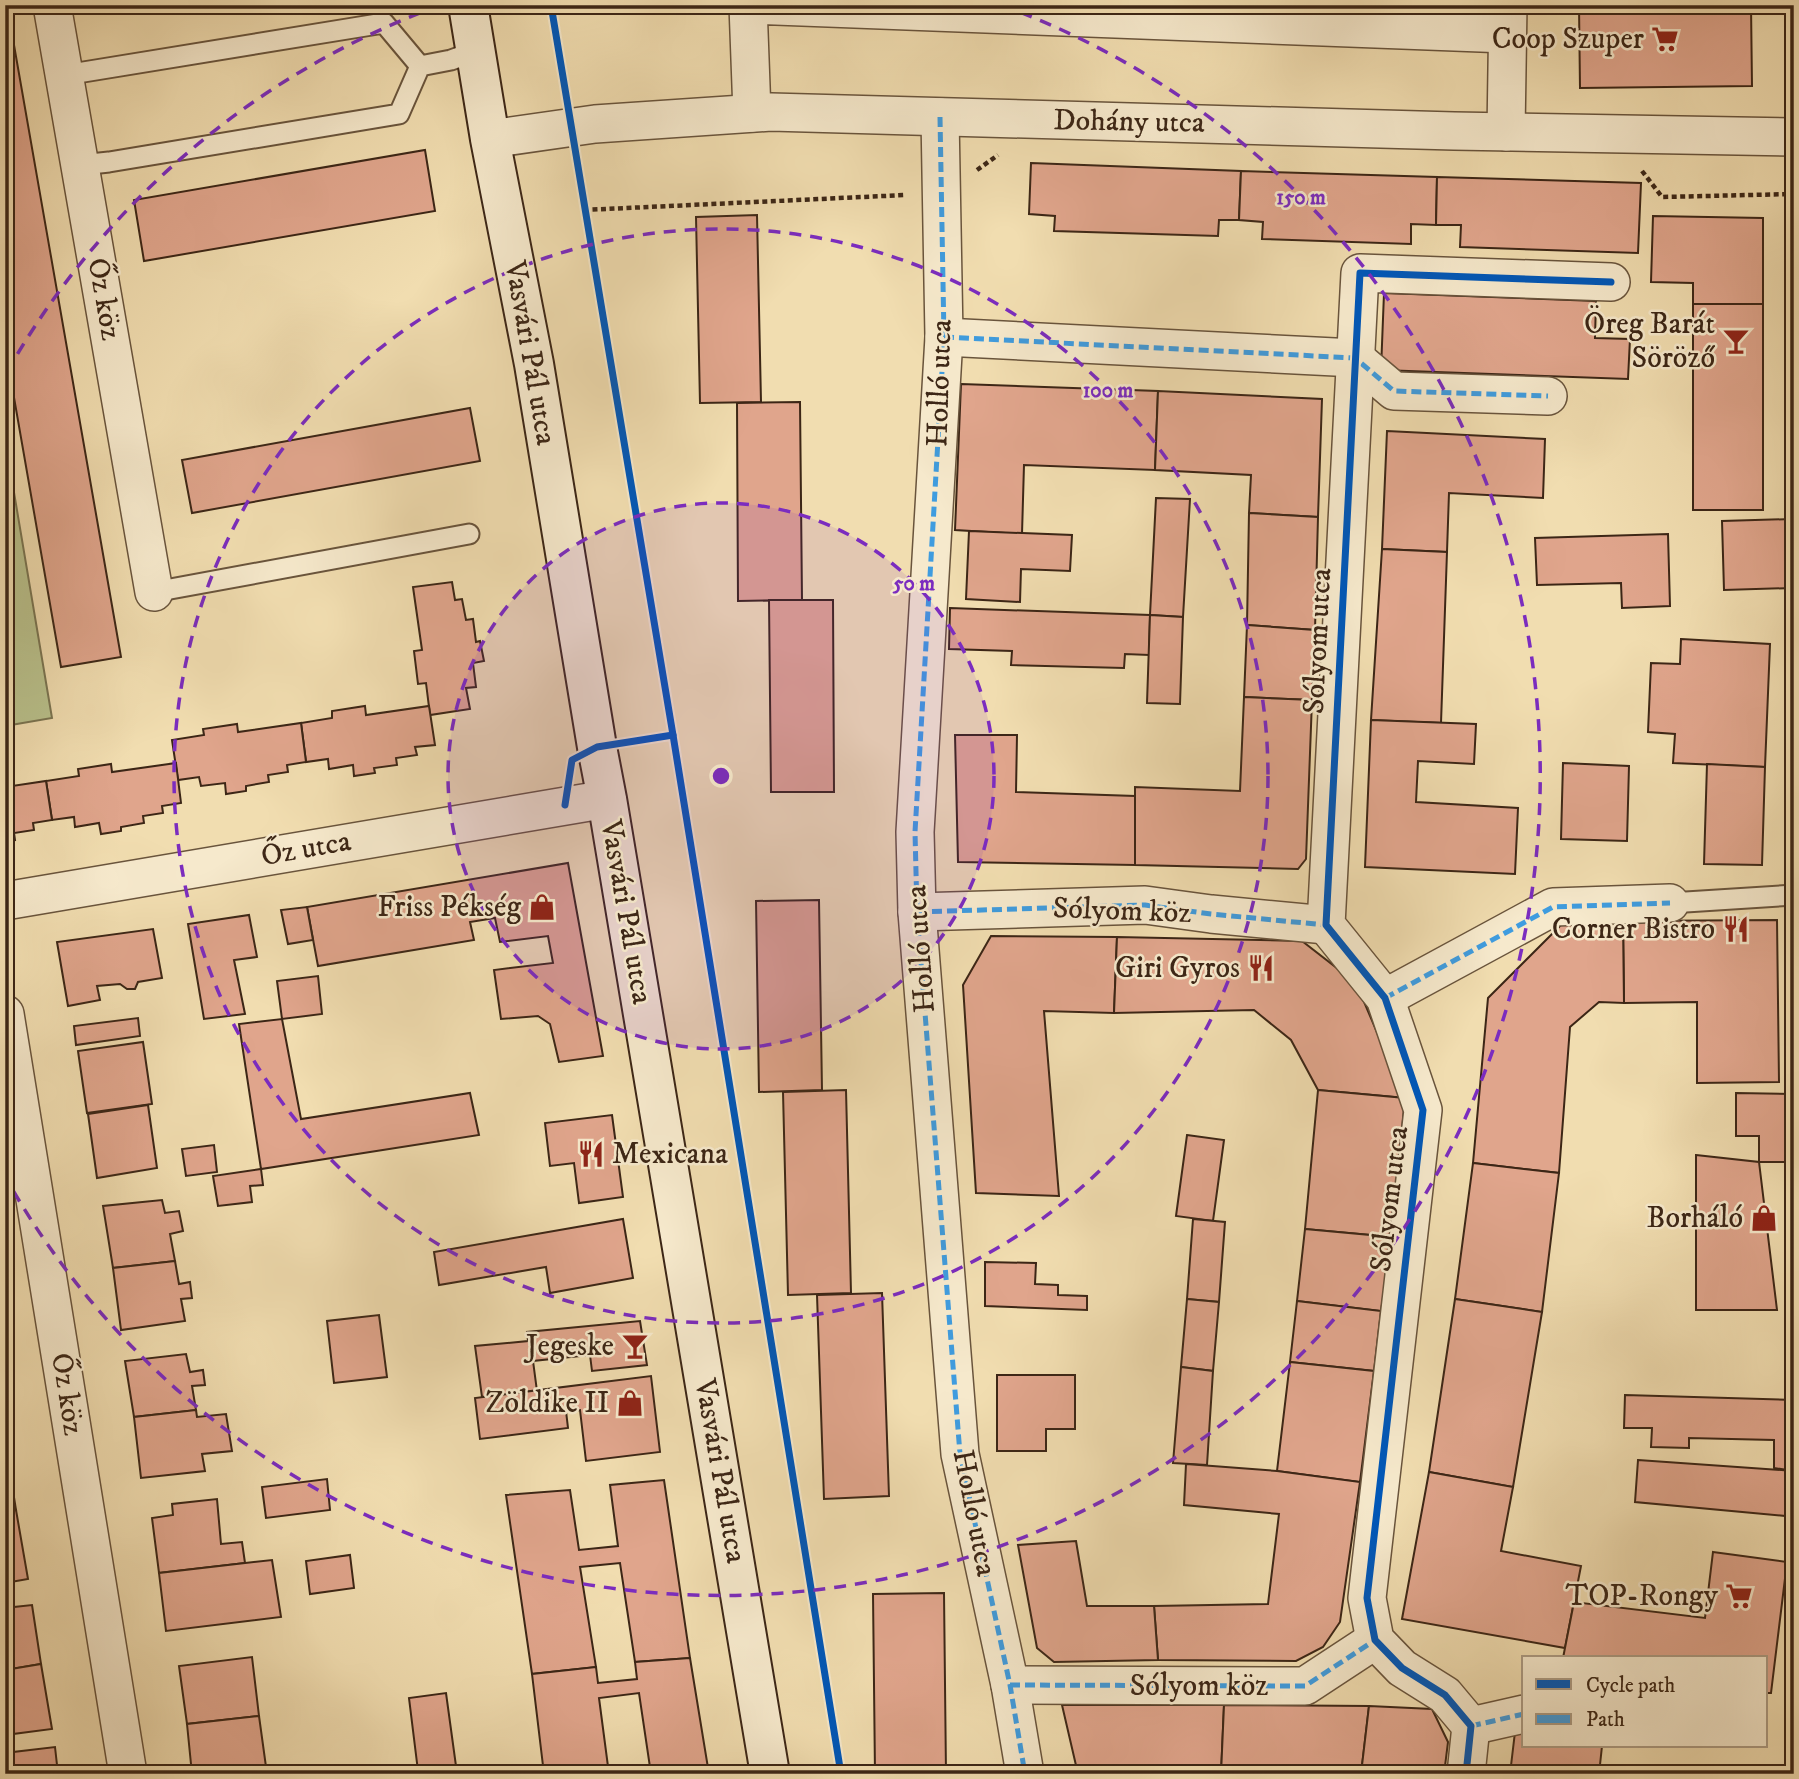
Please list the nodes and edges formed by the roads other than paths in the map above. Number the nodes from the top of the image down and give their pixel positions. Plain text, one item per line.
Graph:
1 (52, 5) edge
2 (468, 5) edge
3 (1508, 20) edge
4 (476, 51) junction
5 (420, 66) junction
6 (65, 75) junction
7 (752, 113) junction
8 (940, 117) junction
9 (1506, 132) junction
10 (1794, 137) edge
11 (490, 139) junction
12 (80, 164) junction
13 (1611, 282) dead end
14 (944, 337) junction
15 (1355, 358) junction
16 (1548, 396) dead end
17 (469, 534) dead end
18 (155, 593) joint
19 (607, 799) junction
20 (1794, 895) edge
21 (5, 901) edge
22 (1670, 903) joint
23 (917, 912) junction
24 (1326, 925) junction
25 (1385, 998) junction
26 (5, 1014) edge
27 (1375, 1640) junction
28 (1010, 1685) junction
29 (1522, 1714) edge
30 (1471, 1726) junction
31 (128, 1774) edge
32 (770, 1774) edge
33 (1024, 1774) edge
34 (1466, 1774) edge

1 - 6 street, Őz köz
2 - 4 street, Vasvári Pál utca
3 - 7 street
3 - 9 street
4 - 5 lane
4 - 11 street, Vasvári Pál utca
5 - 6 lane
5 - 12 lane
6 - 12 street, Őz köz
7 - 8 street, Dohány utca
7 - 11 street, Dohány utca
8 - 9 street, Dohány utca
8 - 14 street, Holló utca
9 - 10 street, Dohány utca
11 - 19 street, Vasvári Pál utca
12 - 18 street, Őz köz
13 - 15 street, Sólyom utca
14 - 15 street
14 - 23 street, Holló utca
15 - 16 street
15 - 24 street, Sólyom utca
17 - 18 lane
19 - 21 street, Őz utca
19 - 32 street, Vasvári Pál utca
20 - 22 lane
22 - 25 street
23 - 24 street, Sólyom köz
23 - 28 street, Holló utca
24 - 25 street, Sólyom utca
25 - 27 street, Sólyom utca
26 - 31 street, Őz köz
27 - 28 street, Sólyom köz
27 - 30 street
28 - 33 street, Holló utca
29 - 30 street
30 - 34 street

